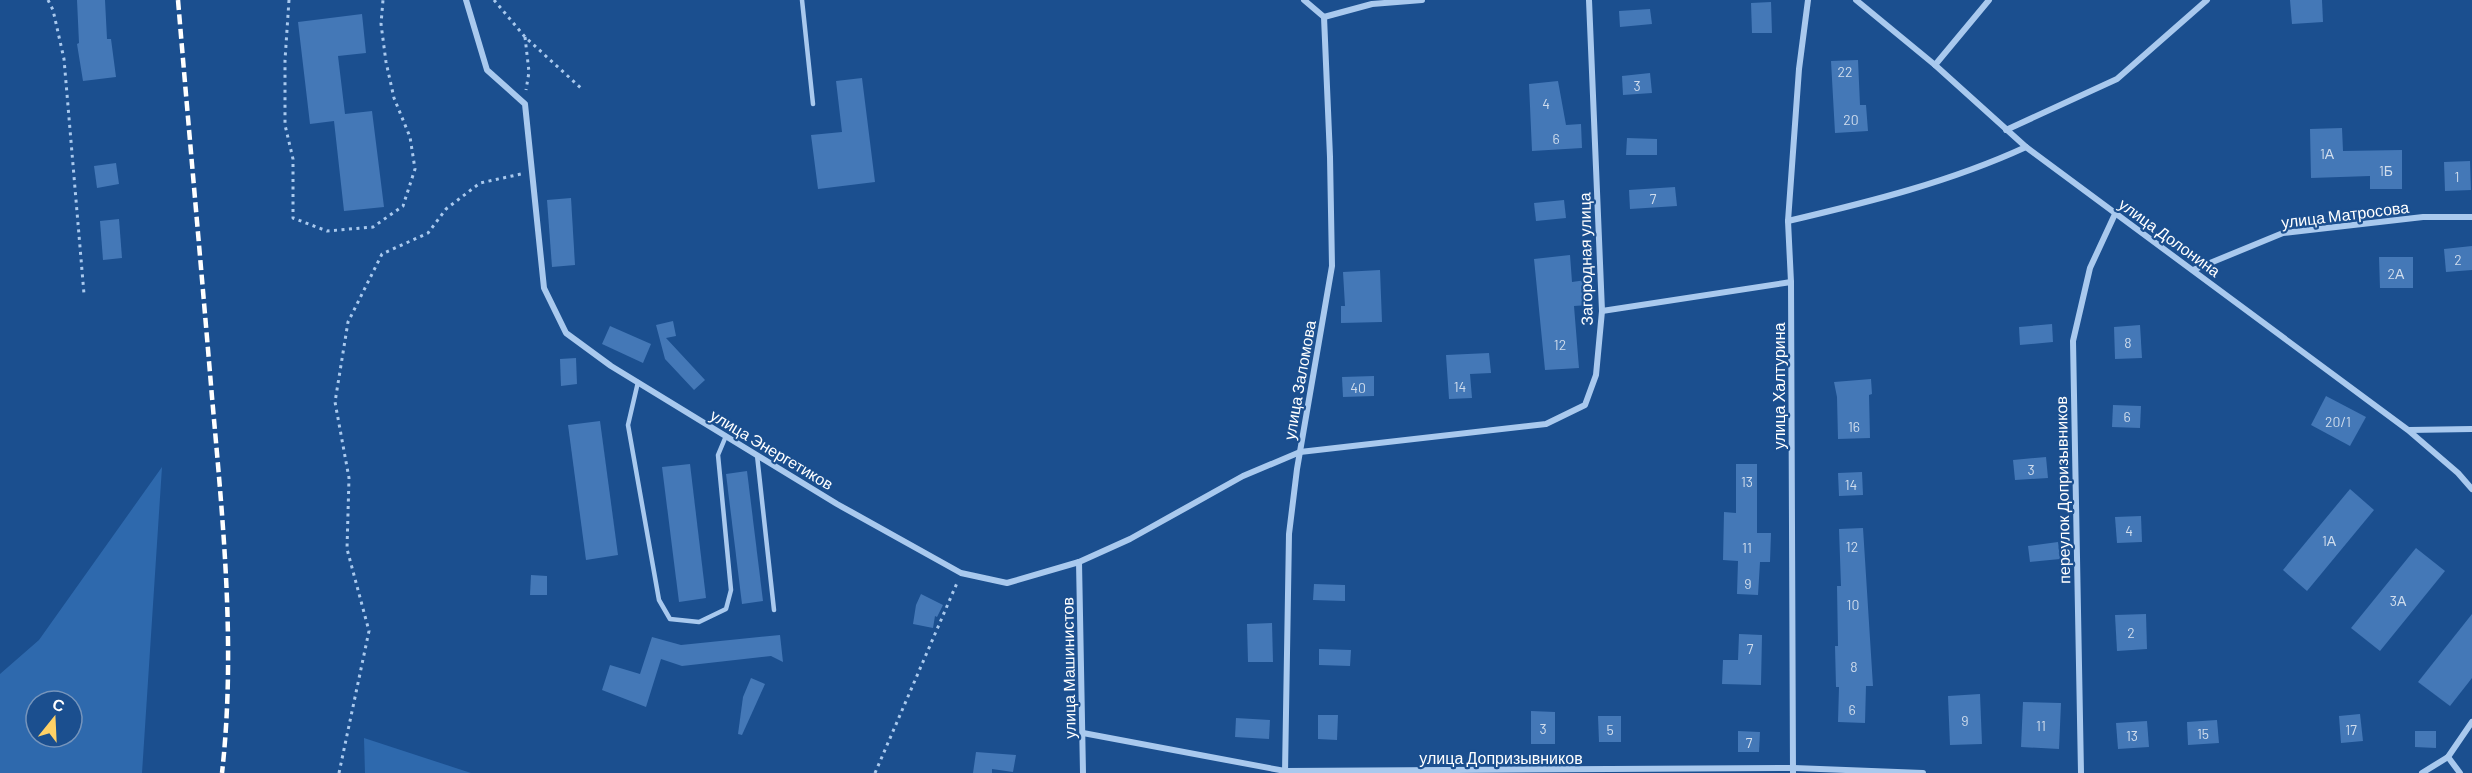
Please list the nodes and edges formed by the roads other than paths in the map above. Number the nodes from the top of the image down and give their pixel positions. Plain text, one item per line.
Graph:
1 (466, 0) edge
2 (802, 0) edge
3 (1304, 0) edge
4 (1422, 0) edge
5 (1589, 0) edge
6 (1808, 0) edge
7 (1856, 0) edge
8 (1989, 0) edge
9 (2206, 0) edge
10 (1324, 17) junction
11 (1935, 65) junction
12 (813, 104) dead end
13 (2006, 130) junction
14 (2026, 147) junction
15 (2115, 214) junction
16 (2472, 217) edge
17 (1788, 221) junction
18 (2193, 270) junction
19 (1791, 282) junction
20 (1602, 310) junction
21 (638, 382) junction
22 (2472, 429) edge
23 (2408, 430) junction
24 (726, 436) junction
25 (1300, 452) junction
26 (757, 455) junction
27 (2472, 489) edge
28 (1079, 562) junction
29 (774, 610) dead end
30 (2472, 722) edge
31 (1083, 733) junction
32 (2448, 757) junction
33 (1794, 771) edge
34 (1285, 772) edge
35 (1083, 773) edge
36 (1923, 773) edge
37 (2081, 773) edge
38 (2422, 773) edge
39 (2460, 773) edge

1 - 21 street, улица Энергетиков
2 - 12 lane
3 - 10 street
4 - 10 street
5 - 20 street, Загородная улица
6 - 17 street, улица Халтурина
7 - 11 street, улица Долонина
8 - 11 street
9 - 13 street
10 - 25 street, улица Заломова
11 - 13 street, улица Долонина
13 - 14 street, улица Долонина
14 - 15 street, улица Долонина
14 - 17 street
15 - 18 street, улица Долонина
15 - 37 street, переулок Допризывников
16 - 18 street, улица Матросова
17 - 19 street, улица Халтурина
18 - 23 street, улица Долонина
19 - 20 street
19 - 33 street, улица Халтурина
20 - 25 street, Загородная улица
21 - 24 street, улица Энергетиков
21 - 24 lane
22 - 23 street
23 - 27 street, улица Долонина
24 - 26 street, улица Энергетиков
25 - 28 street, улица Энергетиков
25 - 34 street, улица Заломова
26 - 28 street, улица Энергетиков
26 - 29 lane
28 - 31 street, улица Машинистов
30 - 32 street
31 - 34 street, улица Допризывников
31 - 35 street, улица Машинистов
32 - 38 street
32 - 39 street
33 - 34 street, улица Допризывников
33 - 36 street, улица Допризывников

